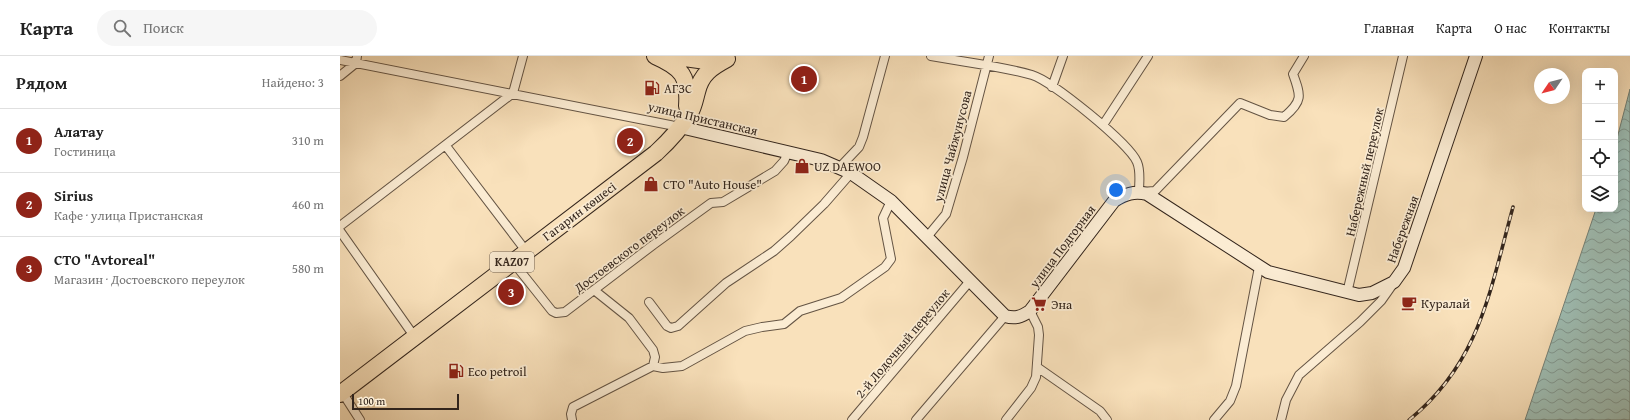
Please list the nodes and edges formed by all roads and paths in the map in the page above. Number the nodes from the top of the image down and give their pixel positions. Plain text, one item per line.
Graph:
1 (523, 56) edge
2 (655, 56) edge
3 (670, 56) edge
4 (885, 56) edge
5 (931, 56) edge
6 (989, 56) edge
7 (1063, 56) edge
8 (1148, 56) edge
9 (1304, 56) edge
10 (1403, 56) edge
11 (1476, 56) edge
12 (732, 57) edge
13 (340, 60) edge
14 (356, 60) edge
15 (986, 66) junction
16 (340, 76) edge
17 (1052, 87) junction
18 (513, 93) junction
19 (1103, 125) junction
20 (680, 127) junction
21 (446, 146) junction
22 (788, 152) junction
23 (846, 170) junction
24 (1139, 192) junction
25 (891, 200) junction
26 (340, 226) edge
27 (340, 231) edge
28 (927, 237) junction
29 (526, 251) junction
30 (513, 262) junction
31 (1259, 267) junction
32 (970, 281) junction
33 (1394, 282) junction
34 (594, 290) junction
35 (1347, 293) junction
36 (650, 302) dead end
37 (1030, 311) junction
38 (1005, 316) junction
39 (414, 336) junction
40 (653, 366) junction
41 (1037, 367) junction
42 (341, 393) edge
43 (360, 420) edge
44 (572, 420) edge
45 (852, 420) edge
46 (916, 420) edge
47 (1006, 420) edge
48 (1107, 420) edge
49 (1214, 420) edge
50 (1281, 420) edge

1 - 18 street
2 - 20 highway, KAZ07
3 - 12 highway, KAZ07
4 - 23 street
5 - 15 street
6 - 15 street, улица Чайжунусова
7 - 17 street
8 - 19 street
9 - 24 street
10 - 35 street, Набережный переулок
11 - 33 street, Набережная
12 - 20 highway, KAZ07
13 - 14 street, улица Пристанская
14 - 16 street
14 - 18 street, улица Пристанская
15 - 17 street
15 - 28 street, улица Чайжунусова
17 - 19 street
18 - 20 street, улица Пристанская
18 - 21 street
19 - 24 street
20 - 22 street, улица Пристанская
20 - 29 highway, Гагарин көшесі / KAZ07
21 - 26 street
21 - 29 street
22 - 23 street, улица Пристанская
22 - 34 street, Достоевского переулок
23 - 25 street, улица Пристанская
23 - 36 street
24 - 31 street
24 - 37 street, улица Подгорная
25 - 28 street, улица Пристанская
25 - 40 street
27 - 39 street
28 - 32 street, улица Пристанская
29 - 30 highway, Гагарин көшесі / KAZ07
30 - 34 street, Достоевского переулок
30 - 39 highway, Гагарин көшесі / KAZ07
31 - 35 street
31 - 49 street
32 - 38 street, улица Пристанская
32 - 45 street, 2-й Лодочный переулок
33 - 35 street
33 - 50 street, Набережная
34 - 40 street
37 - 38 street
37 - 41 street
38 - 46 street
39 - 42 highway, Гагарин көшесі / KAZ07
40 - 44 street
41 - 47 street
41 - 48 street
42 - 43 street

